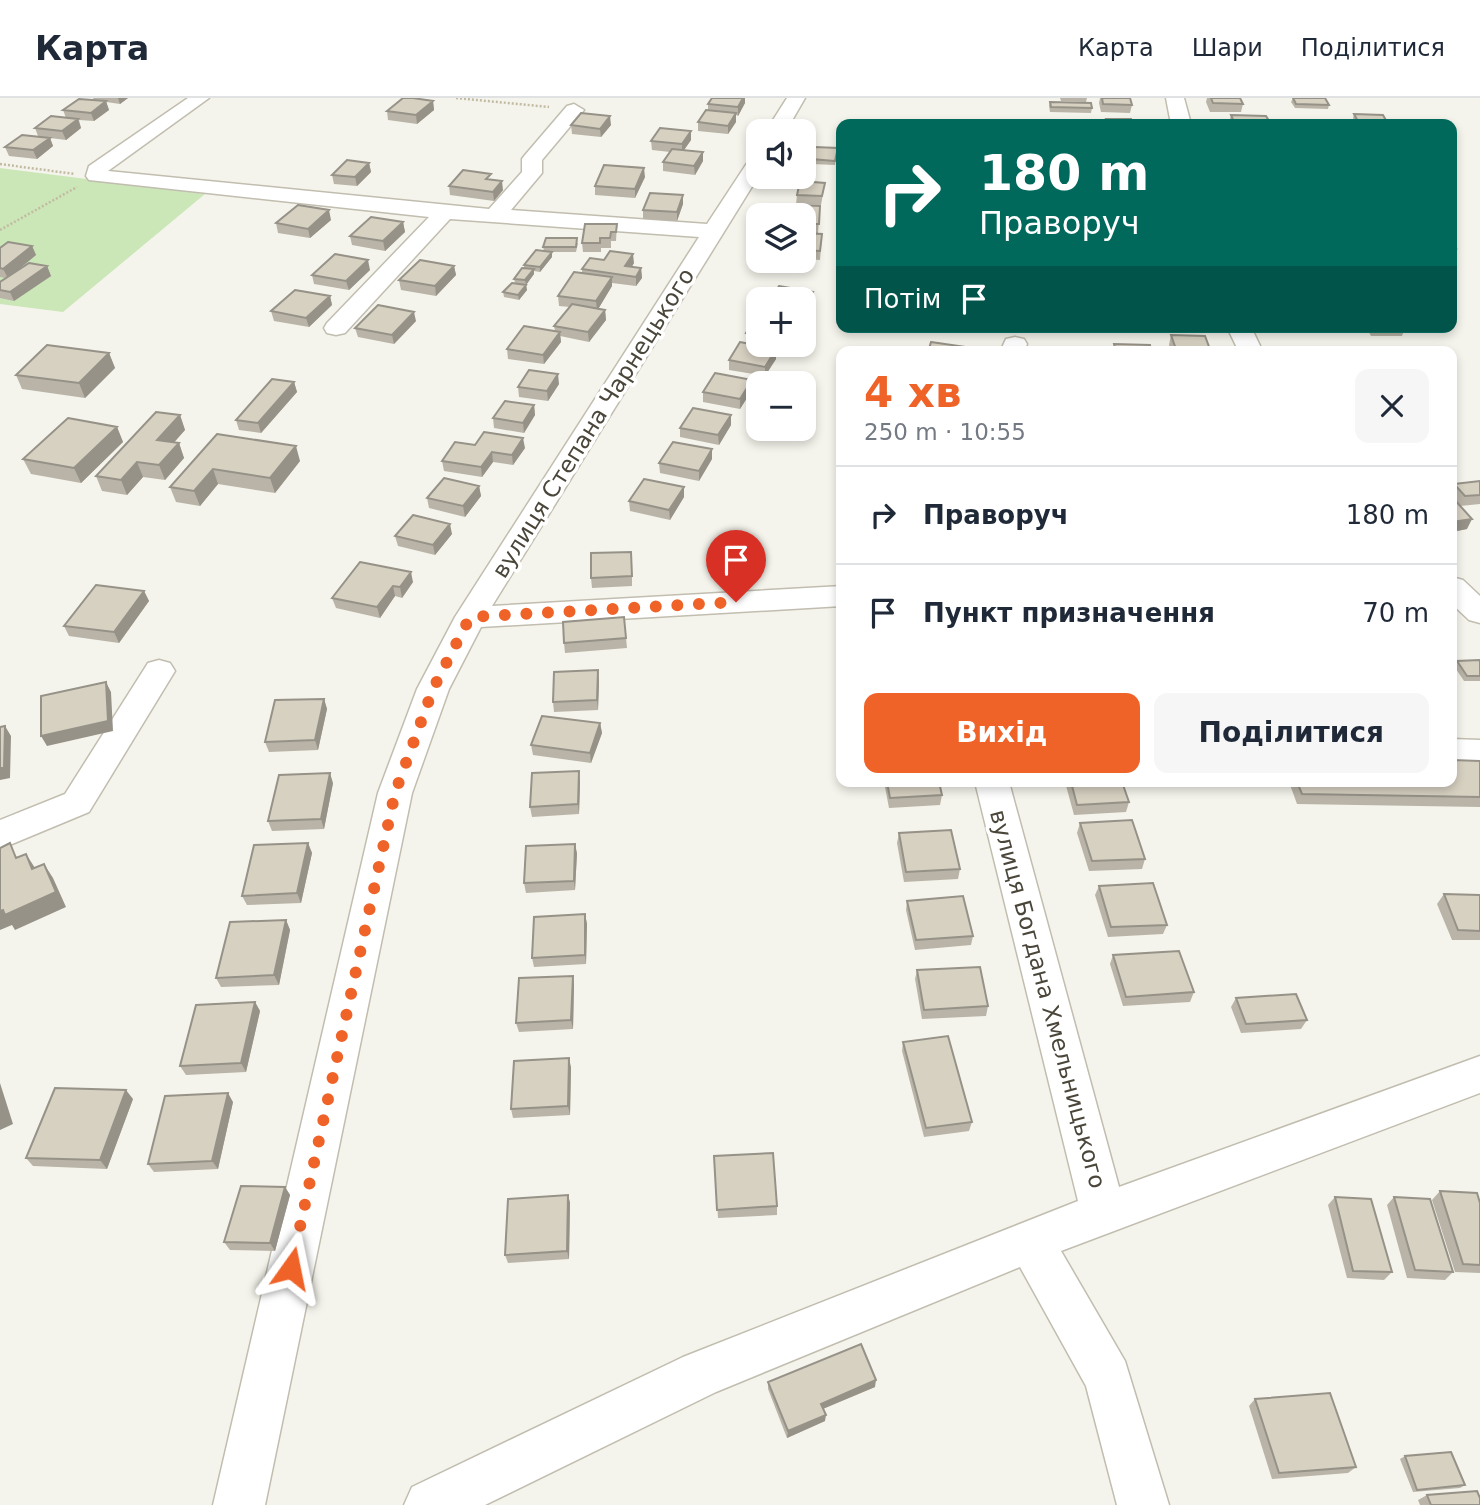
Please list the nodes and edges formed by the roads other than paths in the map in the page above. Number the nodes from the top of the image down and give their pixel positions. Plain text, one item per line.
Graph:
1 (200, 98) edge
2 (796, 98) edge
3 (1175, 98) edge
4 (574, 110) road end
5 (783, 119) edge
6 (1180, 119) edge
7 (746, 180) edge
8 (445, 212) junction
9 (495, 215) junction
10 (714, 232) junction
11 (336, 328) dead end
12 (1457, 592) edge
13 (836, 596) edge
14 (1480, 613) edge
15 (470, 617) junction
16 (159, 671) dead end
17 (1457, 751) edge
18 (1480, 752) edge
19 (993, 787) edge
20 (0, 835) edge
21 (1480, 1074) edge
22 (1104, 1215) junction
23 (1030, 1241) junction
24 (239, 1505) edge
25 (430, 1505) edge
26 (1143, 1505) edge

1 - 8 street
2 - 5 street
3 - 6 street
4 - 9 street
7 - 10 street, вулиця Степана Чарнецького
8 - 9 street
8 - 11 street
9 - 10 street
10 - 15 street, вулиця Степана Чарнецького
12 - 14 street
13 - 15 street
15 - 24 street, вулиця Степана Чарнецького
16 - 20 street
17 - 18 street
19 - 22 street, вулиця Богдана Хмельницького
21 - 22 street
22 - 23 street
23 - 25 street
23 - 26 street

